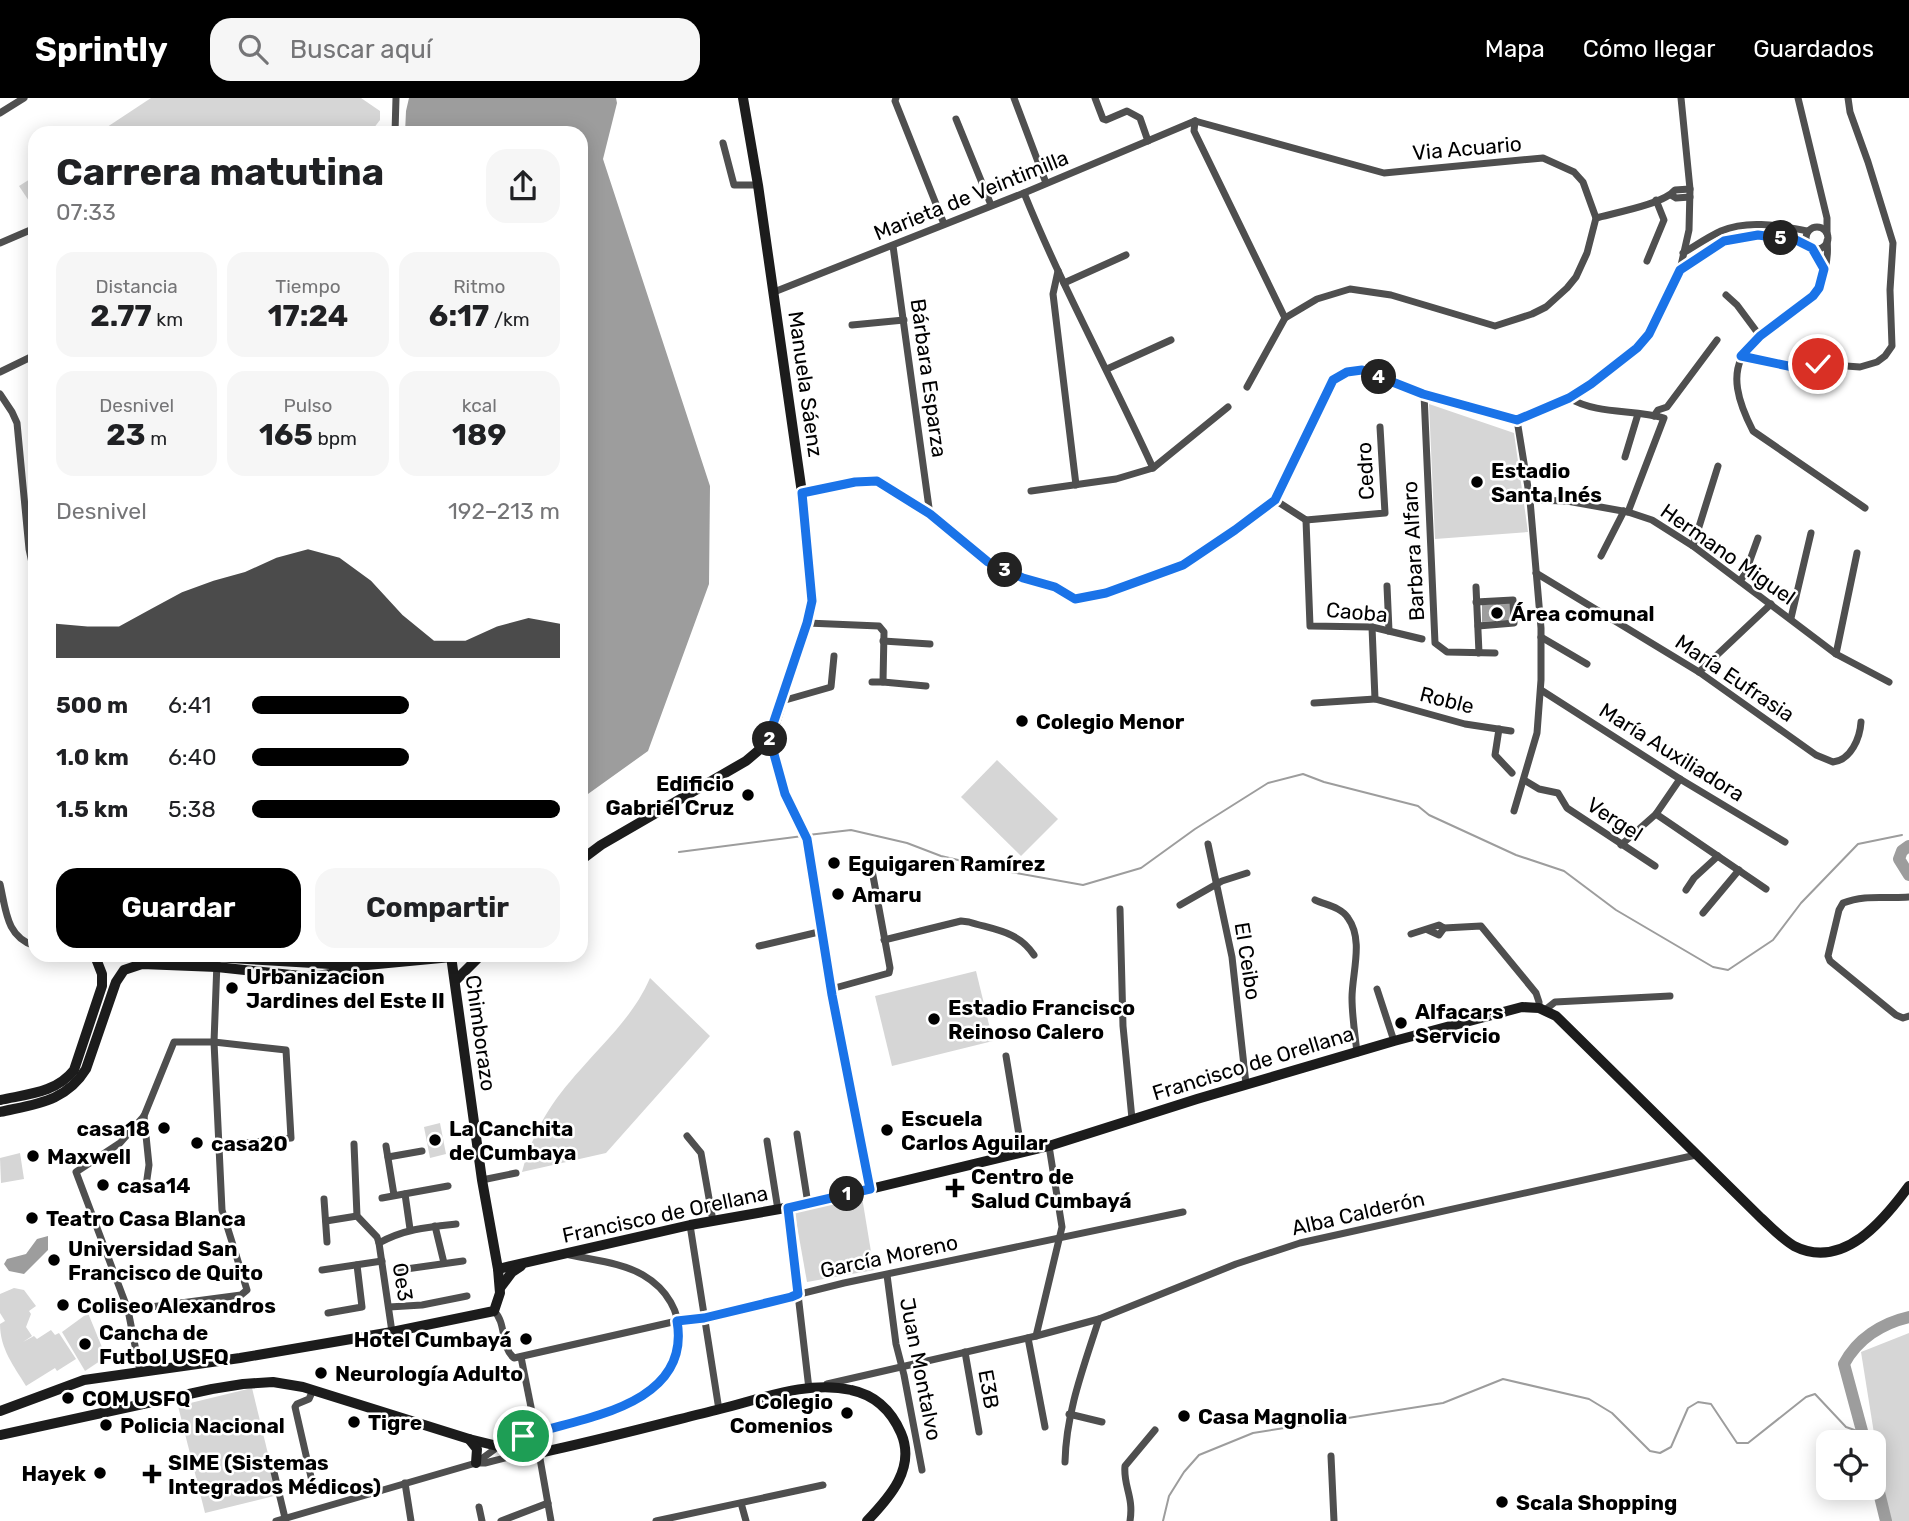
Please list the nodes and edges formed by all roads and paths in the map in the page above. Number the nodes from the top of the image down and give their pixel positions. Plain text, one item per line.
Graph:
1 (24, 98) edge
2 (396, 98) edge
3 (743, 98) edge
4 (896, 98) edge
5 (1014, 98) edge
6 (1095, 98) edge
7 (1681, 98) edge
8 (1798, 98) edge
9 (1848, 98) edge
10 (0, 113) edge
11 (956, 119) dead end
12 (1195, 121) junction
13 (395, 126) edge
14 (1148, 141) junction
15 (723, 143) dead end
16 (1046, 183) junction
17 (758, 186) junction
18 (1024, 193) junction
19 (1690, 193) junction
20 (1656, 201) junction
21 (991, 205) junction
22 (1823, 207) junction
23 (1596, 218) junction
24 (944, 224) junction
25 (1735, 226) junction
26 (1689, 230) junction
27 (1810, 230) junction
28 (28, 231) edge
29 (1827, 237) junction
30 (1707, 239) junction
31 (1738, 239) junction
32 (0, 243) edge
33 (893, 246) junction
34 (1810, 246) junction
35 (1691, 248) junction
36 (1713, 248) junction
37 (1683, 253) junction
38 (1126, 255) dead end
39 (1697, 259) junction
40 (1647, 261) dead end
41 (1824, 269) junction
42 (1680, 270) junction
43 (1058, 271) junction
44 (1064, 283) junction
45 (774, 292) junction
46 (1726, 295) dead end
47 (1285, 318) junction
48 (904, 320) junction
49 (852, 325) dead end
50 (1760, 336) junction
51 (1171, 340) dead end
52 (1717, 340) dead end
53 (1741, 356) junction
54 (28, 358) edge
55 (1107, 369) junction
56 (0, 372) edge
57 (1247, 387) dead end
58 (0, 394) edge
59 (1423, 394) junction
60 (1569, 398) junction
61 (1228, 407) dead end
62 (1638, 414) junction
63 (1654, 416) junction
64 (1517, 420) junction
65 (1380, 427) dead end
66 (1625, 457) dead end
67 (1718, 466) dead end
68 (1153, 468) junction
69 (1076, 485) junction
70 (1031, 491) dead end
71 (802, 493) junction
72 (1275, 500) junction
73 (1530, 500) junction
74 (26, 505) joint
75 (1865, 508) dead end
76 (1626, 512) junction
77 (930, 514) junction
78 (1306, 520) junction
79 (1811, 533) dead end
80 (28, 534) edge
81 (1758, 538) dead end
82 (1693, 546) junction
83 (1857, 553) dead end
84 (1601, 556) dead end
85 (1536, 573) junction
86 (1740, 581) junction
87 (1387, 586) dead end
88 (1476, 587) dead end
89 (1476, 602) junction
90 (1771, 604) junction
91 (1791, 618) junction
92 (807, 623) junction
93 (1478, 626) junction
94 (1371, 627) junction
95 (1389, 631) junction
96 (1541, 637) junction
97 (1422, 639) dead end
98 (883, 642) junction
99 (930, 644) dead end
100 (1479, 653) junction
101 (1495, 653) dead end
102 (1836, 654) junction
103 (834, 656) dead end
104 (1587, 664) dead end
105 (1699, 672) junction
106 (872, 682) dead end
107 (883, 682) junction
108 (1889, 682) dead end
109 (926, 686) dead end
110 (1541, 690) junction
111 (1375, 699) junction
112 (782, 701) junction
113 (1314, 703) dead end
114 (1861, 722) dead end
115 (1499, 729) junction
116 (1511, 731) dead end
117 (769, 736) junction
118 (1513, 773) dead end
119 (1680, 779) junction
120 (1524, 780) junction
121 (1514, 811) dead end
122 (1656, 814) junction
123 (1785, 842) dead end
124 (1208, 844) dead end
125 (1621, 845) junction
126 (588, 855) edge
127 (1718, 856) junction
128 (871, 865) dead end
129 (1655, 866) dead end
130 (1739, 870) junction
131 (1247, 873) dead end
132 (0, 884) edge
133 (1216, 885) junction
134 (1766, 889) dead end
135 (1686, 890) dead end
136 (1909, 897) edge
137 (1315, 900) dead end
138 (1180, 905) dead end
139 (1120, 909) dead end
140 (1703, 913) dead end
141 (823, 932) junction
142 (1411, 934) dead end
143 (884, 940) junction
144 (28, 943) edge
145 (760, 946) dead end
146 (1034, 955) dead end
147 (97, 962) edge
148 (133, 962) edge
149 (141, 962) edge
150 (217, 962) junction
151 (266, 962) edge
152 (309, 962) edge
153 (346, 962) edge
154 (394, 962) edge
155 (452, 962) edge
156 (474, 962) edge
157 (346, 967) junction
158 (265, 973) junction
159 (455, 981) junction
160 (831, 989) junction
161 (1377, 989) dead end
162 (1670, 996) dead end
163 (98, 999) junction
164 (110, 1002) junction
165 (1542, 1009) junction
166 (1909, 1016) edge
167 (1394, 1041) junction
168 (214, 1042) junction
169 (1357, 1052) junction
170 (1006, 1056) dead end
171 (1246, 1084) junction
172 (0, 1107) edge
173 (144, 1116) junction
174 (1132, 1119) junction
175 (797, 1134) dead end
176 (687, 1136) dead end
177 (767, 1141) dead end
178 (354, 1144) dead end
179 (218, 1146) junction
180 (386, 1146) dead end
181 (1049, 1146) junction
182 (422, 1151) dead end
183 (1023, 1153) junction
184 (1696, 1155) junction
185 (388, 1157) junction
186 (516, 1173) dead end
187 (482, 1180) junction
188 (146, 1186) dead end
189 (449, 1186) dead end
190 (1909, 1186) edge
191 (870, 1189) junction
192 (405, 1194) junction
193 (394, 1195) junction
194 (382, 1198) dead end
195 (324, 1199) dead end
196 (808, 1204) junction
197 (783, 1209) junction
198 (1183, 1212) dead end
199 (357, 1216) junction
200 (326, 1221) junction
201 (713, 1221) junction
202 (456, 1224) dead end
203 (690, 1225) junction
204 (435, 1226) junction
205 (410, 1230) junction
206 (1058, 1239) junction
207 (378, 1240) junction
208 (327, 1242) dead end
209 (565, 1254) junction
210 (382, 1261) junction
211 (463, 1261) dead end
212 (530, 1261) junction
213 (444, 1263) junction
214 (357, 1265) junction
215 (498, 1269) junction
216 (322, 1270) dead end
217 (399, 1270) dead end
218 (887, 1275) junction
219 (500, 1288) junction
220 (798, 1294) junction
221 (467, 1296) dead end
222 (389, 1307) junction
223 (128, 1310) junction
224 (494, 1311) junction
225 (328, 1313) dead end
226 (704, 1318) junction
227 (1099, 1319) junction
228 (677, 1321) junction
229 (393, 1332) junction
230 (1032, 1337) junction
231 (965, 1352) junction
232 (521, 1357) junction
233 (139, 1366) junction
234 (902, 1366) junction
235 (811, 1389) junction
236 (313, 1390) junction
237 (719, 1410) junction
238 (0, 1411) edge
239 (1069, 1414) junction
240 (1102, 1422) dead end
241 (1045, 1427) dead end
242 (1155, 1430) dead end
243 (536, 1432) junction
244 (979, 1432) dead end
245 (1, 1437) edge
246 (469, 1438) junction
247 (499, 1446) junction
248 (526, 1453) junction
249 (539, 1453) junction
250 (1331, 1456) dead end
251 (1065, 1462) dead end
252 (476, 1463) junction
253 (922, 1470) dead end
254 (274, 1472) dead end
255 (405, 1483) junction
256 (823, 1485) dead end
257 (314, 1490) dead end
258 (548, 1503) junction
259 (741, 1503) junction
260 (479, 1507) dead end
261 (285, 1518) junction
262 (679, 1519) edge
263 (276, 1521) edge
264 (411, 1521) edge
265 (482, 1521) edge
266 (501, 1521) edge
267 (551, 1521) edge
268 (656, 1521) edge
269 (746, 1521) edge
270 (867, 1521) edge
271 (1130, 1521) edge
272 (1334, 1521) edge

1 - 10 street
2 - 13 street
3 - 17 street, Manuela Sáenz
4 - 24 street
5 - 16 street
6 - 14 street
7 - 19 street
8 - 22 street
9 - 53 street
11 - 21 street
12 - 14 street, Marieta de Veintimilla
12 - 23 street, Via Acuario
12 - 47 street
14 - 16 street, Marieta de Veintimilla
15 - 17 street
16 - 18 street, Marieta de Veintimilla
17 - 45 street, Manuela Sáenz
18 - 21 street, Marieta de Veintimilla
18 - 43 street
19 - 20 street
19 - 26 street
20 - 23 street
20 - 40 street
21 - 24 street, Marieta de Veintimilla
22 - 27 street
22 - 29 street
23 - 47 street
24 - 33 street, Marieta de Veintimilla
25 - 27 street
25 - 30 street
25 - 31 street
26 - 30 street
26 - 37 street
27 - 29 street
27 - 34 street
28 - 32 street
29 - 34 street
29 - 41 street
30 - 35 street
30 - 36 street
31 - 34 street
31 - 36 street
33 - 45 street, Marieta de Veintimilla
33 - 48 street, Bárbara Esparza
34 - 41 street
35 - 37 street
35 - 39 street
36 - 39 street
37 - 42 street
38 - 44 street
39 - 42 street
41 - 50 street
42 - 60 street
43 - 44 street
43 - 69 street
44 - 55 street
45 - 71 street, Manuela Sáenz
46 - 50 street
47 - 57 street
48 - 49 street
48 - 77 street, Bárbara Esparza
50 - 53 street
51 - 55 street
52 - 63 street
53 - 75 street
54 - 56 street
55 - 68 street
58 - 74 street
59 - 64 street
59 - 72 street
59 - 100 street, Barbara Alfaro
60 - 62 street
60 - 64 street
61 - 68 street
62 - 63 street
62 - 66 street
63 - 76 street
64 - 73 street
65 - 78 street, Cedro
67 - 82 street
68 - 69 street
69 - 70 street
71 - 77 street
71 - 92 street, Manuela Sáenz
72 - 77 street
72 - 78 street
73 - 76 street, Hermano Miguel
73 - 85 street
74 - 80 street
76 - 82 street, Hermano Miguel
76 - 84 street
78 - 94 street, Caoba
79 - 91 street
81 - 86 street
82 - 86 street, Hermano Miguel
83 - 102 street
85 - 96 street
85 - 105 street, María Eufrasia
86 - 90 street, Hermano Miguel
87 - 95 street
88 - 89 street
89 - 93 street
89 - 93 street
90 - 91 street, Hermano Miguel
90 - 105 street
91 - 102 street, Hermano Miguel
92 - 98 street
92 - 112 street, Manuela Sáenz
93 - 100 street
94 - 95 street, Caoba
94 - 111 street
95 - 97 street, Caoba
96 - 104 street
96 - 110 street
98 - 99 street
98 - 107 street
100 - 101 street, Barbara Alfaro
102 - 108 street, Hermano Miguel
103 - 112 street
105 - 114 street, María Eufrasia
106 - 107 street
107 - 109 street
110 - 119 street, María Auxiliadora
110 - 120 street
111 - 113 street, Roble
111 - 115 street, Roble
112 - 117 street, Manuela Sáenz
115 - 116 street, Roble
115 - 118 street
117 - 126 street, Manuela Sáenz
117 - 141 street
119 - 122 street
119 - 123 street, María Auxiliadora
120 - 121 street
120 - 125 street, Vergel
122 - 125 street
122 - 127 street
124 - 133 street, El Ceibo
125 - 129 street, Vergel
127 - 130 street
127 - 135 street
128 - 143 street
130 - 134 street
130 - 140 street
131 - 133 street
132 - 144 street
133 - 138 street
133 - 171 street, El Ceibo
136 - 166 street
137 - 169 street
139 - 174 street
141 - 145 street
141 - 160 street
142 - 165 street
143 - 146 street
143 - 160 street
147 - 163 street
148 - 164 street
149 - 150 street
150 - 158 street
150 - 168 street
151 - 158 street
152 - 157 street
153 - 157 street
154 - 157 street
155 - 159 street, Chimborazo
156 - 159 street
157 - 158 street
159 - 187 street, Chimborazo
160 - 191 street
161 - 167 street
162 - 165 street
163 - 164 street
163 - 172 street
164 - 172 street
165 - 167 street, Francisco de Orellana
165 - 184 street
167 - 169 street, Francisco de Orellana
168 - 173 street
168 - 179 street
168 - 179 street
169 - 171 street, Francisco de Orellana
170 - 183 street
171 - 174 street, Francisco de Orellana
173 - 188 street
173 - 223 street
174 - 181 street, Francisco de Orellana
175 - 196 street
176 - 201 street
177 - 197 street
178 - 199 street
179 - 223 street
180 - 185 street
181 - 183 street, Francisco de Orellana
181 - 206 street
182 - 185 street
183 - 191 street, Francisco de Orellana
184 - 190 street
184 - 227 street, Alba Calderón
185 - 193 street
186 - 187 street
187 - 215 street, Chimborazo
189 - 192 street
191 - 196 street, Francisco de Orellana
192 - 193 street
192 - 205 street
193 - 194 street
195 - 200 street
196 - 197 street, Francisco de Orellana
197 - 201 street, Francisco de Orellana
197 - 220 street
198 - 206 street, García Moreno
199 - 200 street
199 - 207 street
200 - 208 street
201 - 203 street, Francisco de Orellana
202 - 204 street
203 - 209 street, Francisco de Orellana
203 - 226 street
204 - 205 street
204 - 213 street
205 - 207 street
206 - 218 street, García Moreno
206 - 230 street
207 - 210 street, Oe3
209 - 212 street, Francisco de Orellana
209 - 228 street
210 - 214 street
210 - 222 street, Oe3
211 - 213 street
212 - 215 street, Francisco de Orellana
212 - 219 street
213 - 217 street
214 - 216 street
214 - 225 street
215 - 219 street, Chimborazo
218 - 220 street, García Moreno
218 - 234 street, Juan Montalvo
219 - 224 street, Chimborazo
220 - 226 street, García Moreno
220 - 235 street
221 - 222 street
222 - 229 street, Oe3
223 - 233 street
224 - 229 street
224 - 232 street
226 - 228 street, García Moreno
226 - 237 street
227 - 230 street, Alba Calderón
227 - 239 street
228 - 232 street, García Moreno
228 - 243 street
229 - 233 street
230 - 231 street, Alba Calderón
230 - 241 street
231 - 234 street, Alba Calderón
231 - 244 street, E3B
232 - 243 street
233 - 238 street
234 - 235 street, Alba Calderón
234 - 253 street, Juan Montalvo
235 - 237 street
235 - 270 street
236 - 245 street
236 - 246 street
236 - 257 street
237 - 249 street
239 - 240 street
239 - 251 street
242 - 271 street
243 - 247 street
246 - 247 street
246 - 252 street
247 - 248 street
247 - 252 street
248 - 249 street
248 - 252 street
249 - 258 street
250 - 272 street
252 - 255 street
254 - 261 street
255 - 261 street
255 - 264 street
256 - 259 street
258 - 266 street
258 - 267 street
259 - 262 street
259 - 269 street
260 - 265 street
261 - 263 street
262 - 268 street

